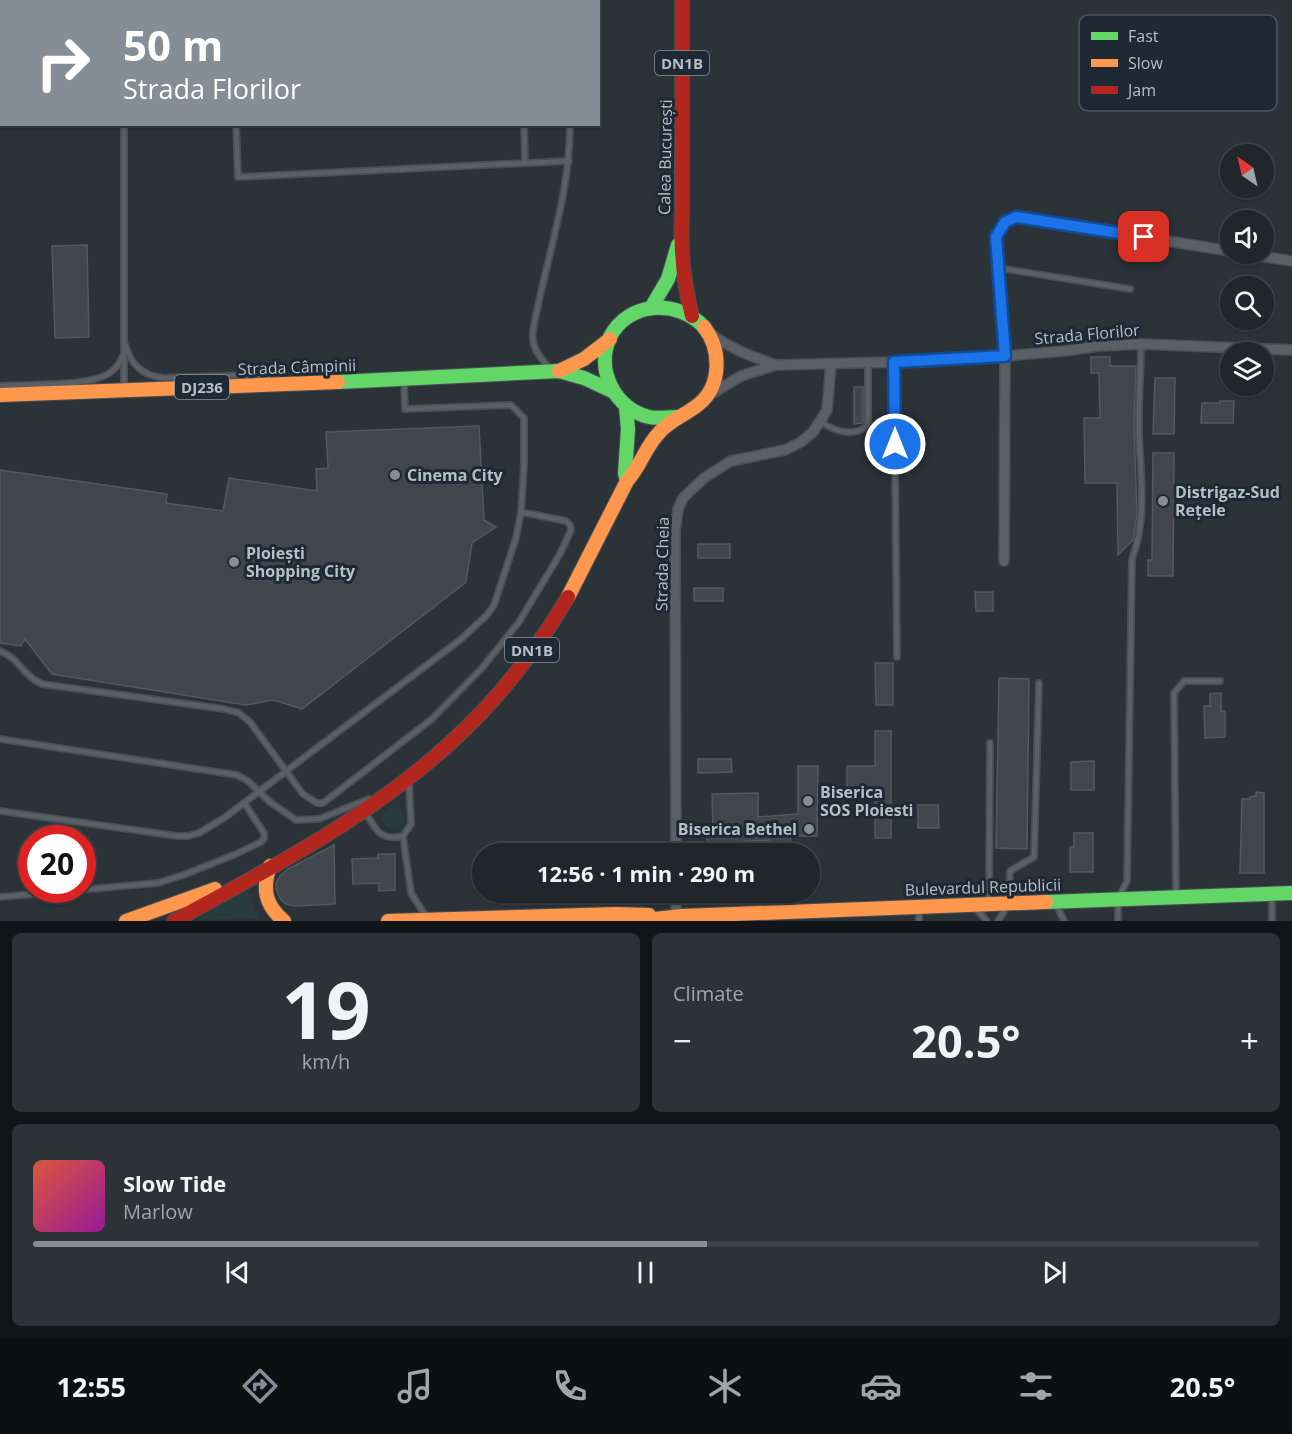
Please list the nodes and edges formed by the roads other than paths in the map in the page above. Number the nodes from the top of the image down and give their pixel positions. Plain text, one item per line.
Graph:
1 (682, 0) edge
2 (124, 126) edge
3 (236, 126) edge
4 (524, 126) edge
5 (570, 126) edge
6 (569, 161) junction
7 (525, 163) junction
8 (680, 242) junction
9 (1220, 249) edge
10 (1274, 258) edge
11 (1292, 261) edge
12 (999, 268) junction
13 (1130, 289) dead end
14 (651, 308) junction
15 (692, 316) junction
16 (709, 333) junction
17 (124, 337) junction
18 (610, 338) junction
19 (1142, 344) junction
20 (1292, 350) edge
21 (123, 352) junction
22 (1005, 356) junction
23 (894, 362) junction
24 (868, 363) junction
25 (776, 364) junction
26 (831, 364) junction
27 (556, 371) junction
28 (404, 379) junction
29 (296, 384) junction
30 (0, 386) edge
31 (124, 390) junction
32 (612, 391) junction
33 (0, 394) edge
34 (703, 400) junction
35 (626, 407) junction
36 (677, 417) junction
37 (821, 422) junction
38 (627, 481) junction
39 (521, 512) junction
40 (1004, 561) dead end
41 (0, 651) edge
42 (897, 657) dead end
43 (1220, 681) dead end
44 (1039, 683) dead end
45 (0, 739) edge
46 (990, 743) dead end
47 (286, 771) junction
48 (409, 778) junction
49 (397, 787) junction
50 (260, 792) junction
51 (244, 804) junction
52 (365, 810) junction
53 (0, 811) edge
54 (403, 836) junction
55 (676, 843) edge
56 (270, 866) junction
57 (1292, 893) edge
58 (1272, 894) junction
59 (0, 897) edge
60 (1176, 897) junction
61 (1118, 899) junction
62 (1055, 901) junction
63 (677, 903) edge
64 (1009, 903) junction
65 (971, 904) junction
66 (989, 904) junction
67 (919, 906) junction
68 (679, 918) edge
69 (428, 920) edge
70 (126, 921) edge
71 (174, 921) edge
72 (284, 921) edge
73 (388, 921) edge
74 (638, 921) edge
75 (919, 921) edge
76 (987, 921) edge
77 (998, 921) edge
78 (1064, 921) edge
79 (1118, 921) edge
80 (1272, 921) edge

1 - 8 main road, Calea București / DN1B
2 - 17 lane
3 - 7 lane
4 - 7 lane
5 - 6 lane
6 - 7 lane
6 - 27 lane
8 - 14 main road, DN1B
8 - 15 main road, DN1B
9 - 12 street
10 - 11 street
12 - 13 lane
12 - 22 street
14 - 15 main road
14 - 18 main road
15 - 16 main road
16 - 25 street
16 - 34 main road
17 - 21 lane
17 - 29 lane
18 - 27 main road, DJ236
18 - 32 main road
19 - 20 street, Strada Florilor
19 - 22 street, Strada Florilor
19 - 61 lane
21 - 30 lane
21 - 31 lane
22 - 23 street, Strada Florilor
22 - 40 street
23 - 24 street, Strada Florilor
23 - 42 lane
24 - 26 street, Strada Florilor
24 - 37 lane
25 - 26 street, Strada Florilor
25 - 34 street
26 - 37 street, Strada Cheia
27 - 28 main road, Strada Câmpinii / DJ236
27 - 32 main road, DJ236
28 - 29 main road, Strada Câmpinii / DJ236
28 - 39 lane
29 - 31 main road, Strada Câmpinii / DJ236
31 - 33 main road, Strada Câmpinii / DJ236
32 - 35 main road
34 - 36 main road, DN1B
35 - 36 main road
35 - 38 main road, DN1B
36 - 38 main road, DN1B
37 - 55 street, Strada Cheia
38 - 48 main road, DN1B
39 - 47 lane
39 - 47 lane
41 - 47 lane
43 - 60 lane
44 - 64 lane
45 - 50 lane
46 - 66 lane
47 - 50 lane
48 - 49 main road, DN1B
48 - 54 lane
49 - 50 lane
49 - 52 main road, DN1B
50 - 51 lane
51 - 53 lane
51 - 59 lane
52 - 54 lane
52 - 56 main road, DN1B
54 - 69 lane
56 - 70 main road, DN1B
56 - 71 main road, DN1B
56 - 72 main road
57 - 58 main road, Bulevardul Republicii
58 - 60 main road, Bulevardul Republicii
58 - 80 lane
60 - 61 main road, Bulevardul Republicii
61 - 62 main road, Bulevardul Republicii
61 - 79 lane
62 - 64 main road, Bulevardul Republicii
62 - 78 lane
63 - 68 street
64 - 66 main road, Bulevardul Republicii
64 - 77 lane
65 - 66 main road, Bulevardul Republicii
65 - 67 main road, Bulevardul Republicii
65 - 76 lane
67 - 68 main road, Bulevardul Republicii
67 - 75 lane
68 - 69 main road, Bulevardul Republicii
68 - 74 main road, Bulevardul Republicii
69 - 73 main road, Bulevardul Republicii

